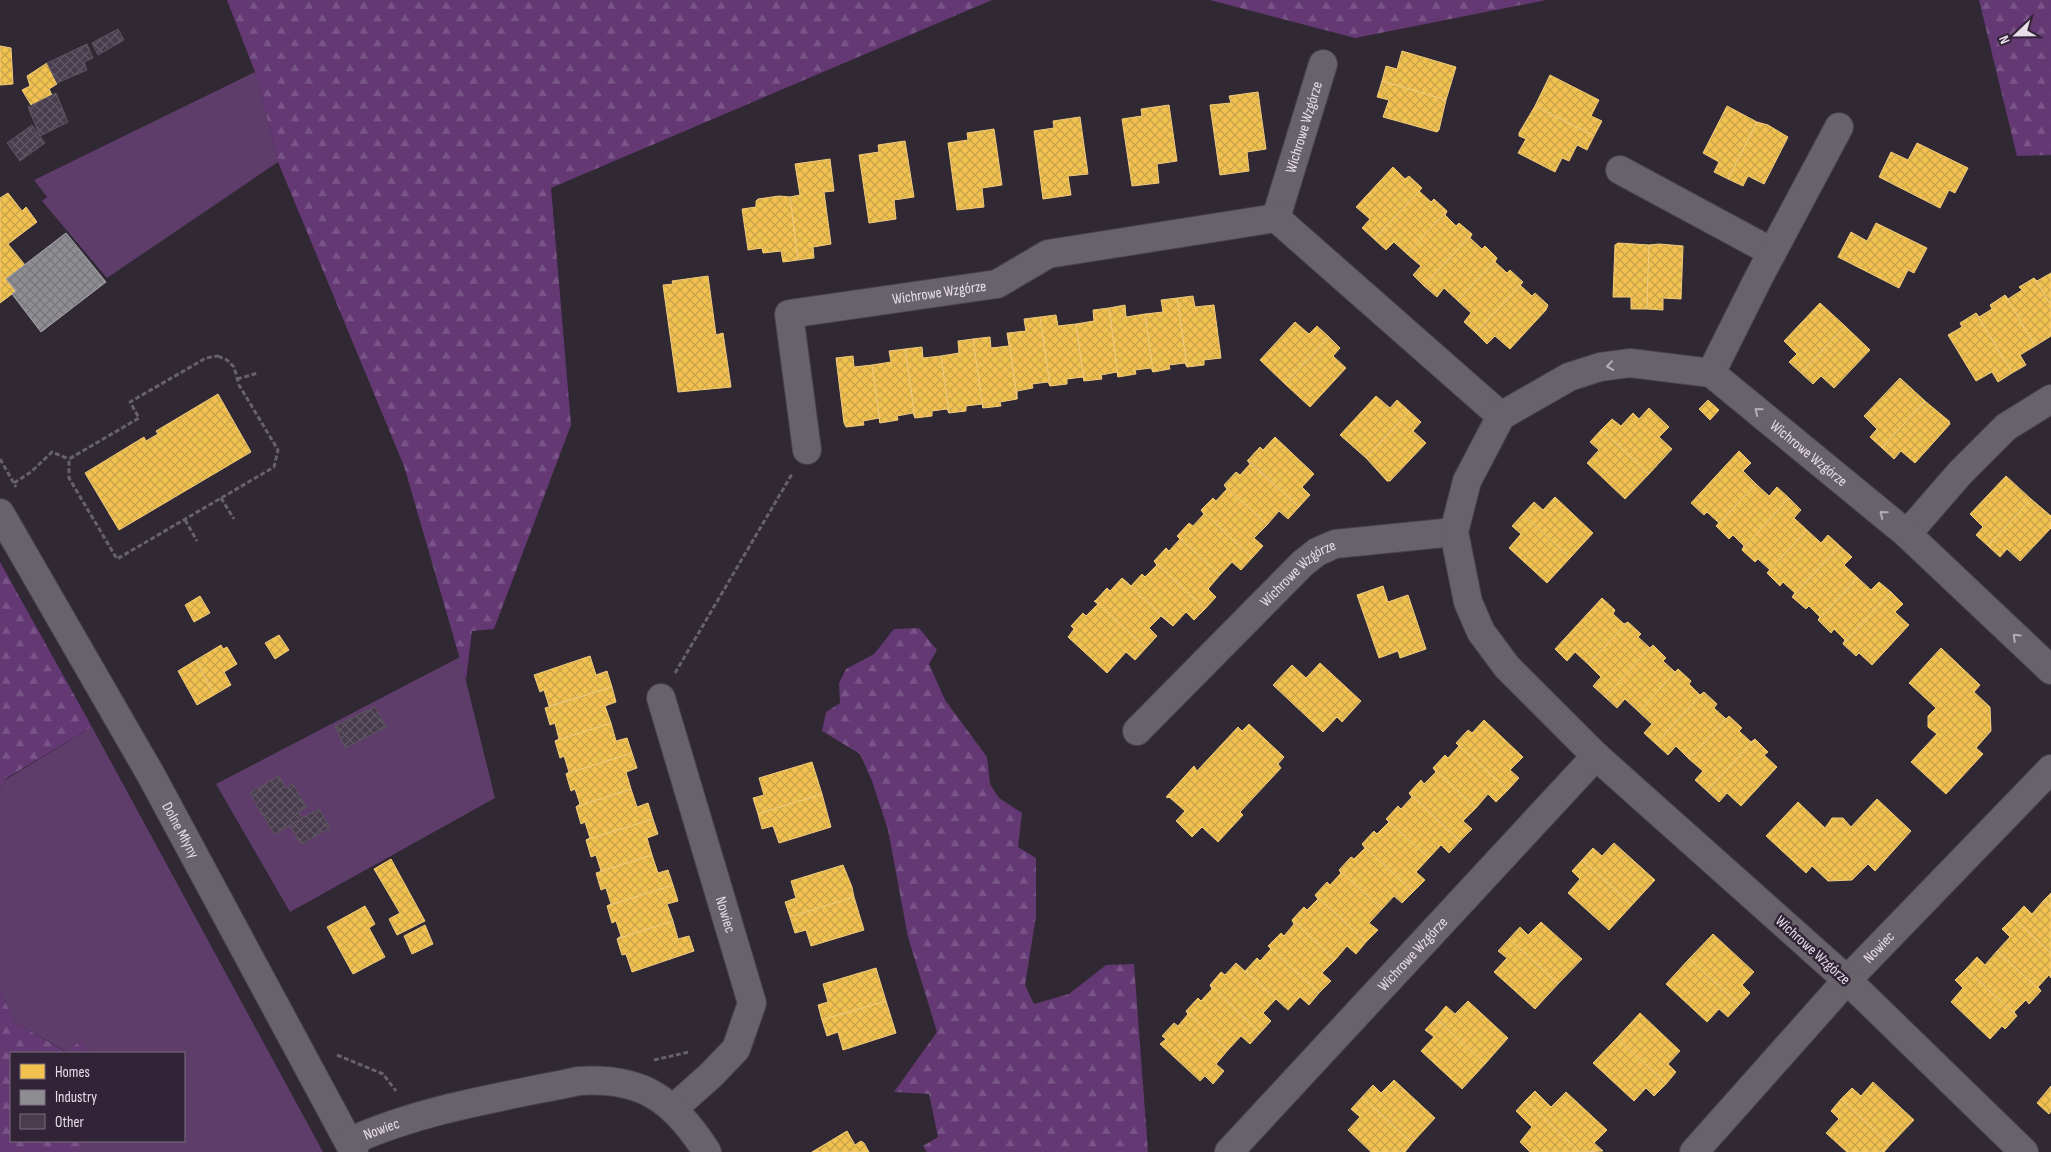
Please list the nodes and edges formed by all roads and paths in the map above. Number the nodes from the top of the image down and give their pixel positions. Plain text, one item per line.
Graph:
1 (1323, 64) dead end
2 (1839, 127) dead end
3 (1620, 170) dead end
4 (1276, 218) junction
5 (1772, 252) junction
6 (258, 373) dead end
7 (1711, 373) junction
8 (237, 379) junction
9 (2051, 399) edge
10 (1501, 416) junction
11 (69, 459) junction
12 (800, 461) joint
13 (14, 483) dead end
14 (222, 498) junction
15 (0, 514) edge
16 (234, 519) dead end
17 (185, 520) junction
18 (1454, 532) junction
19 (1908, 534) junction
20 (197, 541) dead end
21 (2051, 670) edge
22 (676, 671) dead end
23 (661, 698) dead end
24 (1137, 731) dead end
25 (1596, 756) junction
26 (2051, 769) edge
27 (1847, 980) junction
28 (674, 1108) junction
29 (352, 1147) edge
30 (707, 1152) edge
31 (1229, 1152) edge
32 (1694, 1152) edge
33 (2024, 1152) edge

1 - 4 street, Wichrowe Wzgórze
2 - 5 street
3 - 5 street
4 - 10 street
4 - 12 street, Wichrowe Wzgórze
5 - 7 street
6 - 8 path
7 -> 10 street
19 -> 7 street, Wichrowe Wzgórze
8 - 11 path
8 - 14 path
9 - 19 street
10 - 18 street, Wichrowe Wzgórze
11 - 13 path
11 - 17 path
12 - 22 path
14 - 16 path
14 - 17 path
15 - 29 street, Dolne Młyny
17 - 20 path
18 - 24 street, Wichrowe Wzgórze
18 - 25 street, Wichrowe Wzgórze
21 -> 19 street, Wichrowe Wzgórze
23 - 28 street, Nowiec
25 - 27 street, Wichrowe Wzgórze
25 - 31 street, Wichrowe Wzgórze
26 - 27 street, Nowiec
27 - 32 street, Nowiec
27 - 33 street, Wichrowe Wzgórze
28 - 29 street, Nowiec
28 - 30 street, Nowiec

